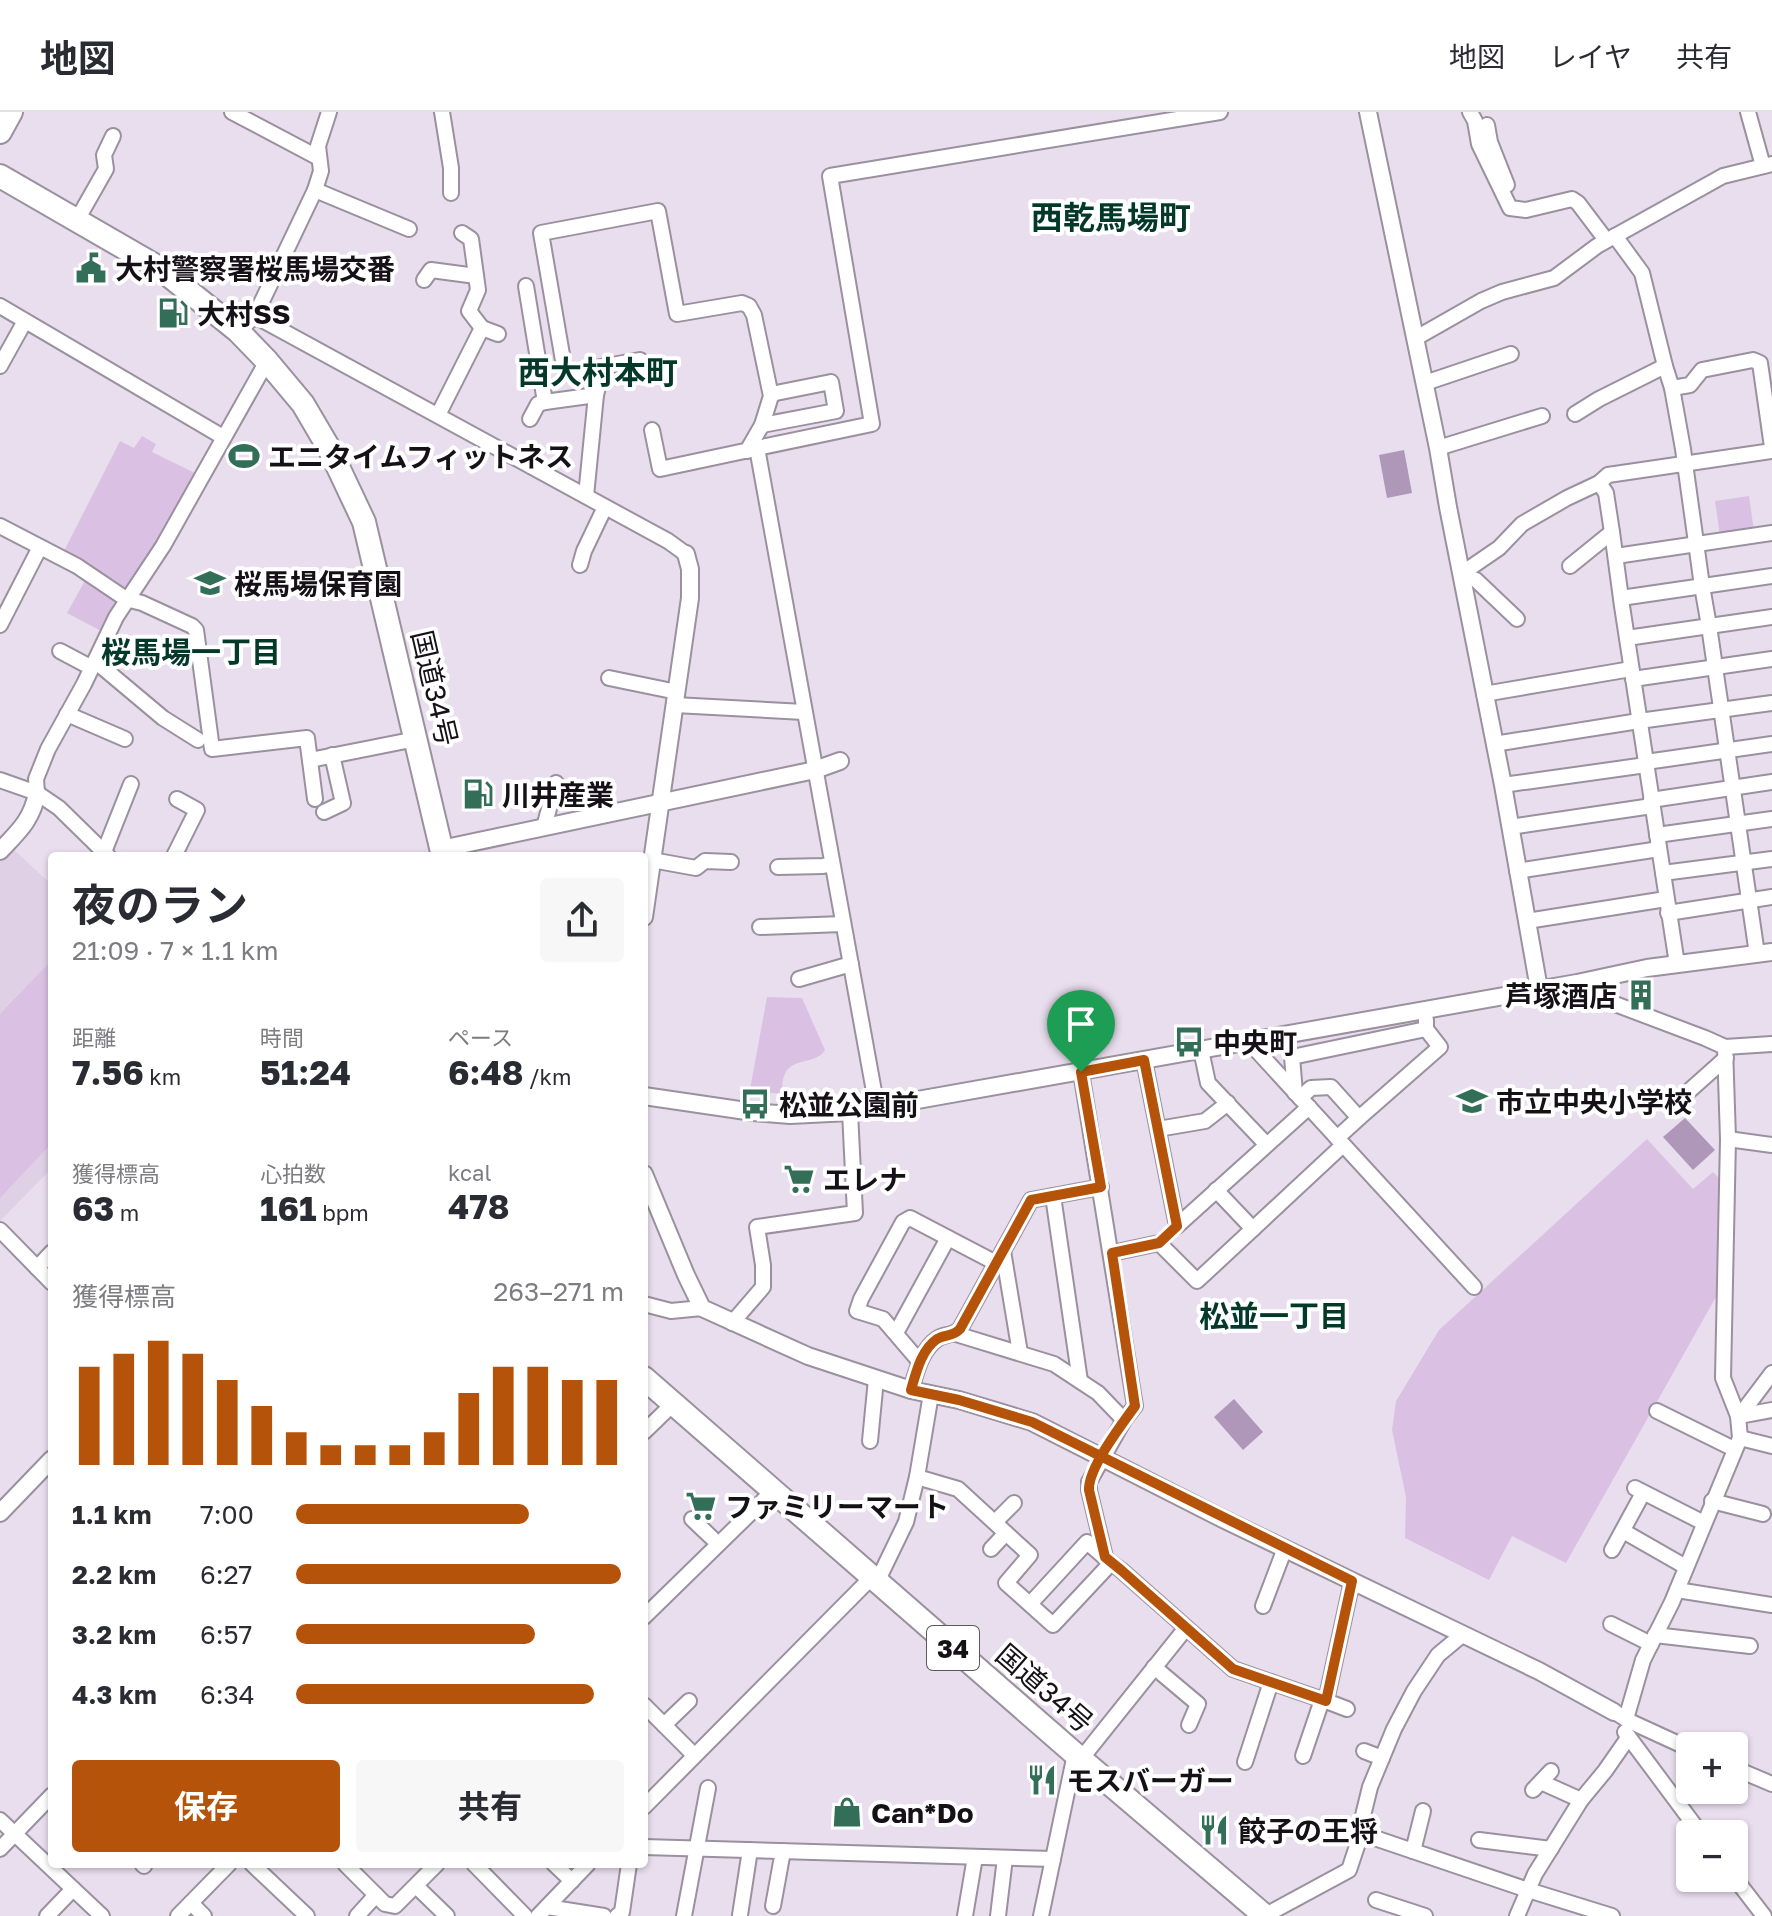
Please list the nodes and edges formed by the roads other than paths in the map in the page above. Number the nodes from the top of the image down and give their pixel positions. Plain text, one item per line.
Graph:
1 (11, 112) edge
2 (232, 112) edge
3 (329, 112) edge
4 (442, 112) edge
5 (1220, 112) edge
6 (1368, 112) edge
7 (1470, 112) edge
8 (1748, 112) edge
9 (1487, 125) dead end
10 (0, 132) edge
11 (113, 136) dead end
12 (319, 158) junction
13 (1768, 165) edge
14 (0, 176) edge
15 (315, 190) junction
16 (451, 193) dead end
17 (1510, 208) junction
18 (77, 220) junction
19 (409, 229) dead end
20 (462, 233) dead end
21 (1611, 238) junction
22 (476, 276) junction
23 (424, 280) dead end
24 (526, 286) dead end
25 (0, 306) edge
26 (25, 321) junction
27 (247, 324) junction
28 (482, 328) junction
29 (498, 334) dead end
30 (1416, 338) junction
31 (1511, 354) dead end
32 (640, 360) dead end
33 (267, 361) junction
34 (0, 366) edge
35 (1665, 366) junction
36 (595, 368) junction
37 (1425, 383) junction
38 (533, 385) dead end
39 (1672, 388) junction
40 (771, 394) junction
41 (596, 395) junction
42 (541, 403) junction
43 (1575, 414) dead end
44 (438, 415) junction
45 (1542, 416) dead end
46 (530, 419) dead end
47 (762, 425) junction
48 (652, 430) dead end
49 (223, 437) junction
50 (1438, 448) junction
51 (1772, 449) edge
52 (752, 450) junction
53 (1685, 464) junction
54 (1599, 483) junction
55 (586, 496) junction
56 (605, 507) junction
57 (0, 526) edge
58 (1612, 532) junction
59 (1772, 533) edge
60 (1696, 544) junction
61 (40, 547) junction
62 (686, 554) joint
63 (1616, 556) junction
64 (580, 565) dead end
65 (1570, 566) dead end
66 (1461, 574) junction
67 (1772, 576) edge
68 (1702, 586) junction
69 (1621, 598) junction
70 (126, 599) junction
71 (1772, 617) edge
72 (1517, 619) dead end
73 (0, 625) edge
74 (1709, 626) junction
75 (1627, 638) junction
76 (60, 651) dead end
77 (1772, 659) edge
78 (93, 664) junction
79 (1715, 667) junction
80 (1632, 674) junction
81 (609, 678) dead end
82 (1484, 694) junction
83 (676, 698) junction
84 (1772, 703) edge
85 (1722, 709) junction
86 (804, 712) junction
87 (67, 714) junction
88 (1639, 721) junction
89 (125, 739) dead end
90 (416, 739) junction
91 (198, 740) dead end
92 (1494, 744) junction
93 (1772, 744) edge
94 (1728, 751) junction
95 (332, 755) junction
96 (310, 760) junction
97 (840, 761) dead end
98 (1646, 763) junction
99 (815, 770) junction
100 (0, 780) edge
101 (1772, 782) edge
102 (556, 783) dead end
103 (131, 784) dead end
104 (1503, 785) junction
105 (1733, 788) junction
106 (37, 793) junction
107 (177, 799) dead end
108 (315, 799) dead end
109 (662, 801) junction
110 (1652, 803) junction
111 (324, 812) dead end
112 (1772, 819) edge
113 (1737, 824) junction
114 (544, 827) junction
115 (1510, 827) junction
116 (1658, 842) junction
117 (0, 851) edge
118 (104, 852) edge
119 (107, 852) edge
120 (176, 852) edge
121 (442, 852) edge
122 (1772, 859) edge
123 (652, 860) junction
124 (731, 862) dead end
125 (1743, 862) junction
126 (832, 864) junction
127 (778, 867) dead end
128 (1517, 871) junction
129 (1663, 873) junction
130 (648, 888) edge
131 (1772, 897) edge
132 (1749, 900) junction
133 (1667, 906) junction
134 (1527, 921) junction
135 (843, 924) junction
136 (760, 927) dead end
137 (1764, 953) edge
138 (851, 964) junction
139 (1677, 964) junction
140 (799, 979) dead end
141 (1577, 983) junction
142 (1539, 989) junction
143 (1425, 1010) junction
144 (1426, 1029) junction
145 (1249, 1042) junction
146 (1772, 1044) edge
147 (1201, 1050) junction
148 (1725, 1053) junction
149 (1144, 1060) junction
150 (1081, 1072) junction
151 (1689, 1091) dead end
152 (648, 1097) edge
153 (1301, 1099) junction
154 (1228, 1103) junction
155 (877, 1108) junction
156 (850, 1112) junction
157 (1359, 1118) junction
158 (1158, 1129) junction
159 (1728, 1139) junction
160 (1340, 1142) junction
161 (1266, 1144) junction
162 (1772, 1145) edge
163 (648, 1184) edge
164 (1101, 1187) junction
165 (1216, 1190) junction
166 (1053, 1196) junction
167 (1177, 1226) junction
168 (1253, 1229) junction
169 (0, 1230) edge
170 (948, 1238) junction
171 (1159, 1243) junction
172 (1112, 1253) junction
173 (48, 1256) edge
174 (1000, 1257) junction
175 (37, 1268) junction
176 (48, 1279) edge
177 (1474, 1287) dead end
178 (648, 1305) edge
179 (702, 1308) junction
180 (732, 1323) junction
181 (896, 1333) junction
182 (956, 1334) junction
183 (1020, 1353) junction
184 (919, 1361) junction
185 (1772, 1373) edge
186 (876, 1379) junction
187 (1080, 1381) junction
188 (648, 1382) edge
189 (911, 1390) junction
190 (931, 1394) junction
191 (673, 1404) junction
192 (1772, 1410) edge
193 (1657, 1411) dead end
194 (1738, 1416) junction
195 (1124, 1420) junction
196 (648, 1428) edge
197 (870, 1441) dead end
198 (1737, 1444) junction
199 (1772, 1446) edge
200 (1102, 1457) junction
201 (48, 1463) edge
202 (917, 1477) junction
203 (769, 1488) junction
204 (1712, 1501) junction
205 (1014, 1503) dead end
206 (0, 1513) edge
207 (1763, 1514) dead end
208 (692, 1519) dead end
209 (1704, 1523) junction
210 (1000, 1528) junction
211 (1623, 1531) junction
212 (1285, 1548) junction
213 (991, 1549) dead end
214 (1612, 1550) dead end
215 (1108, 1560) junction
216 (1686, 1567) junction
217 (875, 1579) junction
218 (1352, 1581) junction
219 (1677, 1590) junction
220 (657, 1594) dead end
221 (648, 1603) edge
222 (1030, 1604) junction
223 (1772, 1605) edge
224 (1263, 1606) dead end
225 (648, 1613) edge
226 (1611, 1624) dead end
227 (1186, 1628) junction
228 (1462, 1635) junction
229 (1653, 1640) junction
230 (1750, 1646) dead end
231 (1154, 1667) junction
232 (1271, 1682) junction
233 (689, 1701) dead end
234 (1324, 1701) junction
235 (648, 1709) edge
236 (1347, 1709) dead end
237 (1620, 1716) junction
238 (664, 1725) junction
239 (1189, 1725) dead end
240 (1628, 1738) junction
241 (1676, 1742) edge
242 (1364, 1751) dead end
243 (694, 1755) junction
244 (1078, 1756) junction
245 (1303, 1756) dead end
246 (1382, 1758) junction
247 (1245, 1762) dead end
248 (1748, 1774) edge
249 (1542, 1781) dead end
250 (1772, 1784) edge
251 (708, 1788) dead end
252 (48, 1799) edge
253 (1581, 1800) junction
254 (648, 1803) edge
255 (1423, 1811) dead end
256 (0, 1820) edge
257 (1690, 1820) edge
258 (1360, 1833) junction
259 (14, 1835) junction
260 (1479, 1840) dead end
261 (648, 1847) edge
262 (0, 1849) edge
263 (1551, 1849) junction
264 (696, 1850) junction
265 (750, 1850) junction
266 (783, 1851) junction
267 (1413, 1851) junction
268 (975, 1857) junction
269 (1005, 1858) junction
270 (1053, 1859) junction
271 (48, 1866) edge
272 (50, 1868) edge
273 (225, 1868) edge
274 (256, 1868) edge
275 (349, 1868) edge
276 (431, 1868) edge
277 (478, 1868) edge
278 (558, 1868) edge
279 (584, 1868) edge
280 (628, 1868) edge
281 (572, 1881) junction
282 (416, 1886) junction
283 (73, 1889) junction
284 (1528, 1890) junction
285 (1746, 1892) edge
286 (376, 1895) junction
287 (1376, 1900) dead end
288 (191, 1903) junction
289 (773, 1906) dead end
290 (400, 1911) edge
291 (542, 1912) edge
292 (740, 1915) edge
293 (47, 1916) edge
294 (102, 1916) edge
295 (178, 1916) edge
296 (204, 1916) edge
297 (307, 1916) edge
298 (357, 1916) edge
299 (447, 1916) edge
300 (525, 1916) edge
301 (604, 1916) edge
302 (617, 1916) edge
303 (684, 1916) edge
304 (965, 1916) edge
305 (998, 1916) edge
306 (1041, 1916) edge
307 (1264, 1916) edge
308 (1425, 1916) edge
309 (1517, 1916) edge
310 (1612, 1916) edge
311 (1764, 1916) edge

1 - 10 highway
2 - 12 street
3 - 12 street
4 - 16 street
5 - 52 street
6 - 30 street
7 - 17 street
8 - 13 street
9 - 17 street
11 - 18 street
12 - 15 street
13 - 21 street
14 - 18 highway, 国道34号
15 - 19 street
15 - 27 street
17 - 21 street
18 - 27 highway, 国道34号
20 - 22 street
21 - 30 street
21 - 35 street
22 - 23 street
22 - 28 street
24 - 42 street
25 - 26 street
26 - 34 street
26 - 49 street
27 - 33 highway, 国道34号
27 - 44 street
28 - 29 street
28 - 44 street
30 - 37 street
31 - 37 street
32 - 36 street
33 - 49 street
33 - 90 highway, 国道34号
35 - 39 street
35 - 43 street
36 - 40 street
36 - 41 street
37 - 50 street
38 - 42 street
39 - 51 street
39 - 53 street
40 - 47 street
40 - 47 street
41 - 42 street
41 - 55 street
42 - 46 street
44 - 55 street
45 - 50 street
47 - 52 street
48 - 52 street
49 - 70 street
50 - 66 street
51 - 53 street
52 - 86 street
53 - 54 street
53 - 60 street
54 - 58 street
54 - 66 street
55 - 56 street
56 - 62 street
56 - 64 street
57 - 61 street
58 - 63 street
58 - 65 street
59 - 60 street
60 - 63 street
60 - 68 street
61 - 70 street
61 - 73 street
62 - 83 street
63 - 69 street
66 - 72 street
66 - 82 street
67 - 68 street
68 - 69 street
68 - 74 street
69 - 75 street
70 - 78 street
70 - 96 street
71 - 74 street
74 - 75 street
74 - 79 street
75 - 80 street
76 - 78 street
77 - 79 street
78 - 87 street
78 - 91 street
79 - 80 street
79 - 85 street
80 - 82 street
80 - 88 street
81 - 83 street
82 - 92 street
83 - 86 street
83 - 109 street
84 - 85 street
85 - 88 street
85 - 94 street
86 - 99 street
87 - 89 street
87 - 106 street
88 - 92 street
88 - 98 street
90 - 95 street
90 - 121 highway, 国道34号
92 - 104 street
93 - 94 street
94 - 98 street
94 - 105 street
95 - 96 street
95 - 111 street
96 - 108 street
97 - 99 street
98 - 104 street
98 - 110 street
99 - 109 street
99 - 126 street
100 - 106 street
101 - 105 street
102 - 114 street
103 - 119 street
104 - 115 street
105 - 110 street
105 - 113 street
106 - 117 street
106 - 118 street
107 - 120 street
109 - 114 street
109 - 123 street
110 - 115 street
110 - 116 street
112 - 113 street
113 - 116 street
113 - 125 street
114 - 121 street
115 - 128 street
116 - 128 street
116 - 129 street
122 - 125 street
123 - 124 street
123 - 130 street
125 - 129 street
125 - 132 street
126 - 127 street
126 - 135 street
128 - 134 street
129 - 133 street
131 - 132 street
132 - 133 street
132 - 137 street
133 - 134 street
133 - 139 street
134 - 142 street
135 - 136 street
135 - 138 street
137 - 139 street
138 - 140 street
138 - 155 street
139 - 141 street
141 - 142 street
141 - 148 street
142 - 143 street
143 - 144 street
143 - 145 street
144 - 153 street
144 - 157 street
145 - 147 street
145 - 153 street
146 - 148 street
147 - 149 street
147 - 154 street
148 - 151 street
148 - 159 street
149 - 150 street
149 - 158 street
150 - 155 street
150 - 164 street
152 - 156 street
153 - 157 street
153 - 160 street
153 - 161 street
154 - 158 street
154 - 161 street
155 - 156 street
156 - 180 street
157 - 160 street
158 - 167 street
159 - 162 street
159 - 194 street
160 - 168 street
160 - 177 street
161 - 165 street
163 - 179 street
164 - 166 street
164 - 172 street
165 - 167 street
165 - 168 street
166 - 174 street
166 - 187 street
167 - 171 street
168 - 171 street
169 - 175 street
170 - 174 street
170 - 181 street
170 - 181 street
171 - 172 street
172 - 195 street
173 - 175 street
174 - 182 street
174 - 183 street
175 - 176 street
178 - 179 street
179 - 180 street
180 - 186 street
181 - 184 street
182 - 183 street
182 - 184 street
183 - 187 street
184 - 189 street
185 - 194 street
186 - 189 street
186 - 197 street
187 - 195 street
188 - 191 highway, 国道34号 / 34
189 - 190 street
190 - 200 street
190 - 202 street
191 - 196 street
191 - 203 highway, 国道34号 / 34
192 - 194 street
193 - 198 street
194 - 198 street
195 - 200 street
198 - 199 street
198 - 204 street
200 - 212 street
200 - 215 street
201 - 206 street
202 - 210 street
202 - 217 street
203 - 208 street
203 - 217 highway, 国道34号 / 34
203 - 225 street
204 - 207 street
204 - 209 street
205 - 210 street
209 - 211 street
209 - 216 street
210 - 213 street
210 - 222 street
211 - 214 street
211 - 216 street
212 - 218 street
212 - 224 street
215 - 222 street
215 - 222 street
215 - 227 street
216 - 219 street
217 - 243 street
217 - 244 highway, 国道34号 / 34
218 - 228 street
218 - 234 street
219 - 223 street
219 - 229 street
220 - 221 street
226 - 229 street
227 - 231 street
227 - 232 street
228 - 237 street
228 - 246 street
229 - 230 street
229 - 237 street
231 - 239 street
231 - 244 street
232 - 234 street
232 - 247 street
233 - 238 street
234 - 236 street
234 - 245 street
235 - 238 street
237 - 240 street
237 - 241 street
238 - 243 street
240 - 253 street
240 - 257 street
242 - 246 street
243 - 254 street
244 - 270 street
244 - 307 highway, 国道34号 / 34
246 - 258 street
248 - 250 street
249 - 253 street
251 - 264 street
252 - 259 street
253 - 263 street
255 - 267 street
256 - 259 street
258 - 267 street
258 - 307 street
259 - 262 street
259 - 271 street
260 - 263 street
261 - 264 street
263 - 284 street
264 - 265 street
264 - 303 street
265 - 266 street
265 - 292 street
266 - 268 street
266 - 289 street
267 - 284 street
268 - 269 street
268 - 304 street
269 - 270 street
269 - 305 street
270 - 306 street
272 - 283 street
273 - 288 street
274 - 297 street
275 - 286 street
276 - 282 street
277 - 300 street
278 - 281 street
279 - 281 street
280 - 302 street
281 - 291 street
282 - 290 street
282 - 299 street
283 - 293 street
283 - 294 street
284 - 309 street
284 - 310 street
285 - 311 street
286 - 290 street
286 - 298 street
287 - 308 street
288 - 295 street
288 - 296 street
291 - 301 street

